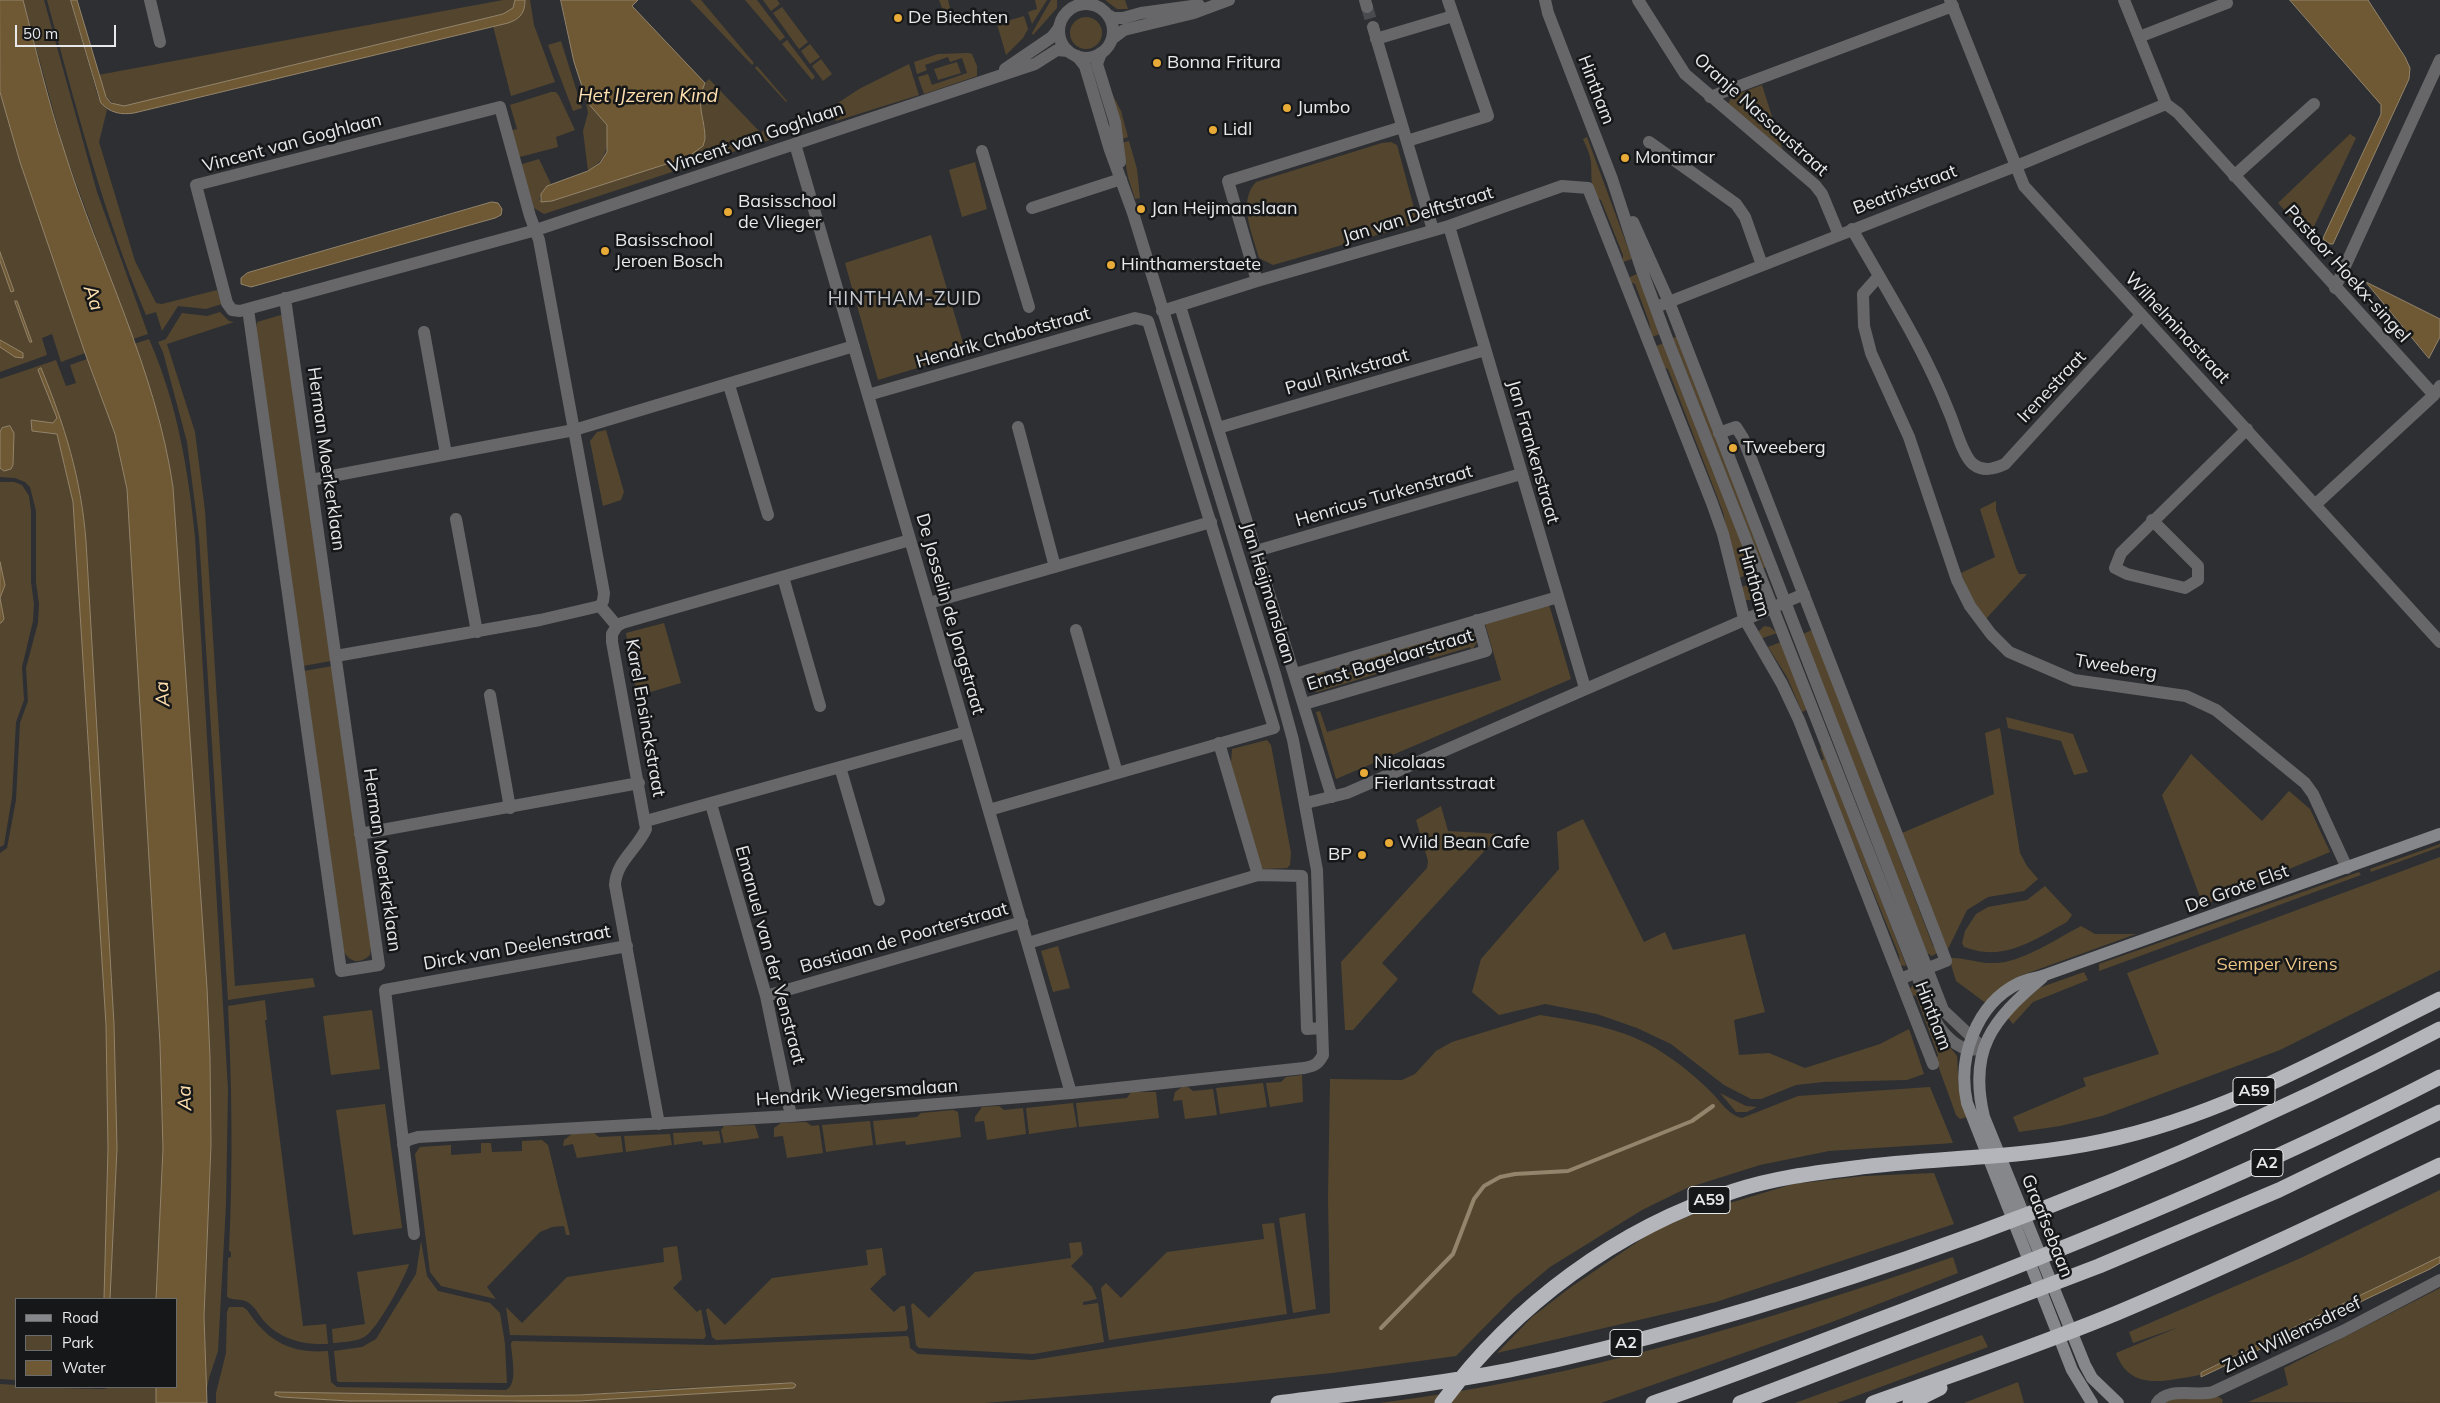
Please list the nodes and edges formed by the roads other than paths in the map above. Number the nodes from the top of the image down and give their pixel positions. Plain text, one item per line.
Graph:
1 (150, 0) edge
2 (1068, 0) edge
3 (1227, 0) edge
4 (1448, 0) edge
5 (1540, 0) edge
6 (1545, 0) edge
7 (1638, 0) edge
8 (2124, 0) edge
9 (1088, 2) edge
10 (1951, 3) edge
11 (2227, 3) dead end
12 (1066, 13) junction
13 (1548, 13) junction
14 (1108, 16) junction
15 (1453, 16) junction
16 (1059, 28) junction
17 (2139, 37) junction
18 (1112, 39) junction
19 (160, 42) dead end
20 (1073, 53) junction
21 (1101, 53) junction
22 (2440, 60) edge
23 (988, 80) junction
24 (1710, 97) junction
25 (2166, 104) junction
26 (2314, 104) dead end
27 (1402, 127) junction
28 (1407, 142) junction
29 (1649, 142) dead end
30 (795, 144) junction
31 (982, 152) dead end
32 (2015, 166) junction
33 (2234, 176) junction
34 (1121, 179) junction
35 (1612, 179) junction
36 (1588, 188) joint
37 (1032, 208) dead end
38 (1449, 226) junction
39 (1852, 229) junction
40 (536, 230) junction
41 (1433, 230) junction
42 (1839, 235) junction
43 (1762, 266) junction
44 (1879, 276) junction
45 (1257, 281) junction
46 (2335, 288) junction
47 (285, 298) junction
48 (1669, 302) junction
49 (1180, 306) junction
50 (1029, 307) dead end
51 (1656, 307) junction
52 (248, 309) junction
53 (1162, 311) junction
54 (2142, 316) junction
55 (1148, 321) joint
56 (424, 332) dead end
57 (854, 346) junction
58 (1485, 350) junction
59 (729, 385) junction
60 (2437, 391) edge
61 (868, 395) junction
62 (1018, 427) dead end
63 (1218, 428) junction
64 (2247, 428) junction
65 (574, 430) junction
66 (1719, 434) junction
67 (446, 454) junction
68 (1521, 474) junction
69 (311, 480) junction
70 (2316, 504) junction
71 (768, 515) dead end
72 (456, 519) dead end
73 (2152, 520) junction
74 (1211, 522) junction
75 (910, 540) junction
76 (1256, 551) junction
77 (1056, 567) junction
78 (783, 576) junction
79 (1804, 594) junction
80 (1558, 597) junction
81 (1785, 602) junction
82 (929, 603) junction
83 (600, 606) junction
84 (1773, 607) junction
85 (1744, 618) junction
86 (1477, 620) junction
87 (616, 626) junction
88 (1076, 630) dead end
89 (477, 632) junction
90 (2440, 642) edge
91 (336, 656) junction
92 (1295, 674) junction
93 (1585, 688) junction
94 (490, 695) dead end
95 (1304, 704) junction
96 (820, 706) dead end
97 (966, 732) junction
98 (1220, 743) junction
99 (840, 767) junction
100 (1117, 773) junction
101 (639, 783) junction
102 (1332, 797) junction
103 (1306, 803) junction
104 (712, 804) junction
105 (510, 808) junction
106 (989, 810) junction
107 (646, 821) junction
108 (360, 834) junction
109 (2440, 834) edge
110 (2347, 868) junction
111 (1258, 875) junction
112 (879, 900) dead end
113 (1022, 922) junction
114 (1028, 943) junction
115 (627, 946) junction
116 (1921, 971) junction
117 (2045, 975) junction
118 (1900, 979) junction
119 (766, 996) junction
120 (2440, 999) edge
121 (1322, 1028) junction
122 (2440, 1029) edge
123 (1972, 1035) junction
124 (1967, 1049) junction
125 (1983, 1049) junction
126 (1933, 1064) dead end
127 (1314, 1066) joint
128 (2440, 1077) edge
129 (1072, 1093) junction
130 (2440, 1112) edge
131 (791, 1116) junction
132 (659, 1124) junction
133 (403, 1145) junction
134 (2440, 1165) edge
135 (414, 1234) dead end
136 (2440, 1280) edge
137 (2009, 1355) junction
138 (1278, 1403) edge
139 (1442, 1403) edge
140 (1653, 1403) edge
141 (1740, 1403) edge
142 (1873, 1403) edge
143 (1910, 1403) edge
144 (2092, 1403) edge
145 (2118, 1403) edge
146 (2157, 1403) edge

1 - 19 street
2 - 12 street
3 - 14 street
3 - 18 street
4 - 15 street
5 - 13 street, Hintham
6 - 13 street, Hintham
7 - 24 street, Oranje Nassaustraat
8 - 17 street, Pastoor Hoekx-singel
9 - 12 street
9 - 14 street
10 - 24 street
10 - 32 street, Wilhelminastraat
11 - 17 street
12 - 16 street
13 - 35 street, Hintham
14 - 18 street
15 - 27 street
15 - 28 street
16 - 20 street
16 - 23 street, Vincent van Goghlaan
17 - 25 street, Pastoor Hoekx-singel
18 - 21 street
20 - 21 street
20 - 23 street, Vincent van Goghlaan
20 - 34 street, Jan Heijmanslaan
21 - 34 street, Jan Heijmanslaan
22 - 46 street
23 - 30 street, Vincent van Goghlaan
24 - 42 street, Oranje Nassaustraat
25 - 32 street, Beatrixstraat
25 - 33 street, Pastoor Hoekx-singel
26 - 33 street
27 - 28 street
27 - 45 street
28 - 41 street
29 - 43 street
30 - 40 street, Vincent van Goghlaan
30 - 57 street, De Josselin de Jongstraat
31 - 50 street, Hendrik Chabotstraat
32 - 39 street, Beatrixstraat
32 - 54 street, Wilhelminastraat
33 - 46 street, Pastoor Hoekx-singel
34 - 37 street
34 - 53 street, Jan Heijmanslaan
35 - 48 street, Hintham
35 - 51 street, Hintham
36 - 38 street, Jan van Delftstraat
36 - 85 street, Hintham
38 - 41 street, Jan van Delftstraat
38 - 58 street, Jan Frankenstraat
39 - 42 street, Beatrixstraat
39 - 44 street
40 - 47 street, Vincent van Goghlaan
40 - 52 street, Vincent van Goghlaan
40 - 65 street
41 - 45 street, Jan van Delftstraat
42 - 43 street, Beatrixstraat
43 - 48 street, Beatrixstraat
44 - 54 street, Irenestraat
44 - 110 street, Tweeberg
45 - 49 street, Jan van Delftstraat
46 - 60 street, Pastoor Hoekx-singel
47 - 52 street, Vincent van Goghlaan
47 - 69 street, Herman Moerkerklaan
48 - 51 street, Beatrixstraat
48 - 66 street, Hintham
49 - 53 street, Jan van Delftstraat
49 - 63 street, Jan Heijmanslaan
51 - 84 street, Hintham
52 - 108 street, Herman Moerkerklaan
53 - 103 street, Jan Heijmanslaan
54 - 64 street, Wilhelminastraat
55 - 61 street, Hendrik Chabotstraat
55 - 74 street, Jan Heijmanslaan
56 - 67 street
57 - 59 street
57 - 61 street, De Josselin de Jongstraat
58 - 63 street, Paul Rinkstraat
58 - 68 street, Jan Frankenstraat
59 - 65 street
59 - 71 street
60 - 70 street
61 - 75 street, De Josselin de Jongstraat
62 - 77 street
63 - 76 street, Jan Heijmanslaan
64 - 70 street, Wilhelminastraat
64 - 73 street
65 - 67 street
65 - 83 street
66 - 79 street, Hintham
66 - 81 street, Hintham
67 - 69 street
68 - 76 street, Henricus Turkenstraat
68 - 80 street, Jan Frankenstraat
69 - 91 street, Herman Moerkerklaan
70 - 90 street, Wilhelminastraat
72 - 89 street
73 - 73 street
74 - 77 street
74 - 98 street, Jan Heijmanslaan
75 - 78 street
75 - 82 street, De Josselin de Jongstraat
76 - 92 street, Jan Heijmanslaan
77 - 82 street
78 - 87 street
78 - 96 street
79 - 81 street, Hintham
79 - 116 street, Hintham
80 - 86 street, Ernst Bagelaarstraat
80 - 93 street, Jan Frankenstraat
81 - 84 street, Hintham
81 - 116 street, Hintham
82 - 97 street, De Josselin de Jongstraat
83 - 87 street, Karel Ensinckstraat
83 - 89 street
84 - 85 street
84 - 116 street, Hintham
85 - 93 street
85 - 118 street, Hintham
86 - 92 street, Ernst Bagelaarstraat
86 - 95 street, Ernst Bagelaarstraat
87 - 101 street, Karel Ensinckstraat
88 - 100 street
89 - 91 street
91 - 108 street, Herman Moerkerklaan
92 - 95 street, Jan Heijmanslaan
93 - 102 street
94 - 105 street
95 - 102 street, Jan Heijmanslaan
97 - 99 street
97 - 106 street, De Josselin de Jongstraat
98 - 100 street
98 - 111 street
99 - 104 street
99 - 112 street
100 - 106 street
101 - 105 street
101 - 107 street, Karel Ensinckstraat
102 - 103 street
103 - 121 street, Jan Heijmanslaan
104 - 107 street
104 - 119 street, Emanuel van der Venstraat
105 - 108 street
106 - 113 street, De Josselin de Jongstraat
107 - 115 street, Karel Ensinckstraat
109 - 110 main road, De Grote Elst
110 - 117 main road, De Grote Elst
111 - 114 street
111 - 121 street
113 - 114 street, De Josselin de Jongstraat
113 - 119 street, Bastiaan de Poorterstraat
114 - 129 street, De Josselin de Jongstraat
115 - 132 street, Karel Ensinckstraat
115 - 133 street, Dirck van Deelenstraat
116 - 118 street, Hintham
116 - 123 street, Hintham
116 - 124 street, Hintham
117 - 123 main road, De Grote Elst
117 - 125 main road, De Grote Elst
118 - 126 street, Hintham
119 - 131 street, Emanuel van der Venstraat
120 - 139 highway, A59
121 - 127 street, Jan Heijmanslaan
122 - 138 highway, A2
123 - 124 main road, De Grote Elst
123 - 125 street, Hintham
124 - 125 street, Hintham
124 - 144 main road, Graafsebaan
125 - 145 main road, Graafsebaan
127 - 129 street, Hendrik Wiegersmalaan
128 - 140 highway, A2
129 - 131 street, Hendrik Wiegersmalaan
130 - 141 highway, A2
131 - 132 street, Hendrik Wiegersmalaan
132 - 133 street, Hendrik Wiegersmalaan
133 - 135 street
134 - 137 highway
136 - 146 street, Zuid Willemsdreef
137 - 142 highway
137 - 143 highway

